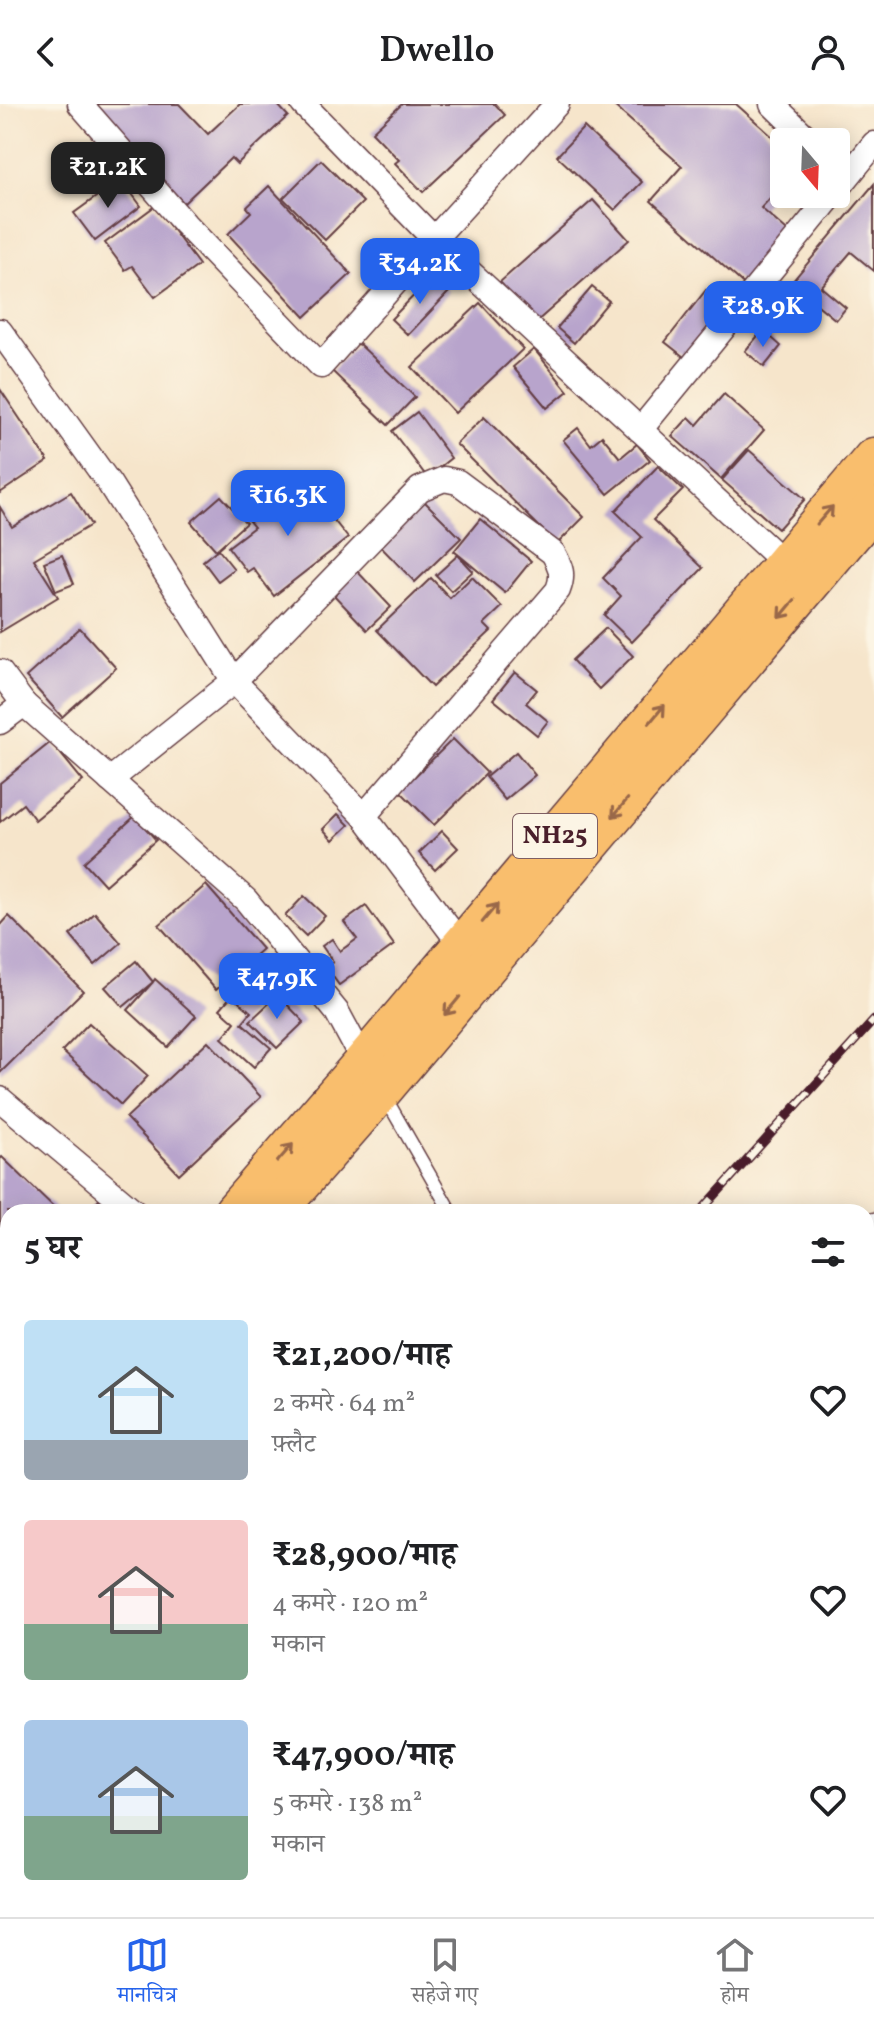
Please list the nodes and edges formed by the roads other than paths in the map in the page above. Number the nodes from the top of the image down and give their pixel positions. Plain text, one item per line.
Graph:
1 (80, 104) edge
2 (303, 104) edge
3 (557, 104) edge
4 (772, 104) edge
5 (797, 128) edge
6 (874, 144) edge
7 (850, 169) edge
8 (817, 208) edge
9 (434, 239) junction
10 (0, 331) edge
11 (640, 430) junction
12 (874, 458) edge
13 (874, 507) edge
14 (784, 563) junction
15 (0, 672) edge
16 (234, 681) junction
17 (24, 704) junction
18 (0, 722) edge
19 (110, 780) junction
20 (364, 816) junction
21 (462, 946) junction
22 (373, 1076) junction
23 (0, 1099) edge
24 (125, 1204) edge
25 (242, 1204) edge
26 (281, 1204) edge
27 (446, 1204) edge

1 - 9 street
2 - 9 street
3 - 9 street
4 - 5 street
6 - 7 street
8 - 11 street
9 - 11 street
10 - 16 street
11 - 14 street
14 -> 12 main road, NH25
13 -> 22 main road, NH25
21 -> 14 main road, NH25
15 - 17 street
16 - 19 street
16 - 20 street
16 - 20 street
17 - 18 street
17 - 19 street
19 - 22 street
20 - 21 street
21 - 22 main road, NH25
25 -> 22 main road, NH25
22 - 26 main road, NH25
22 - 27 lane
23 - 24 street

